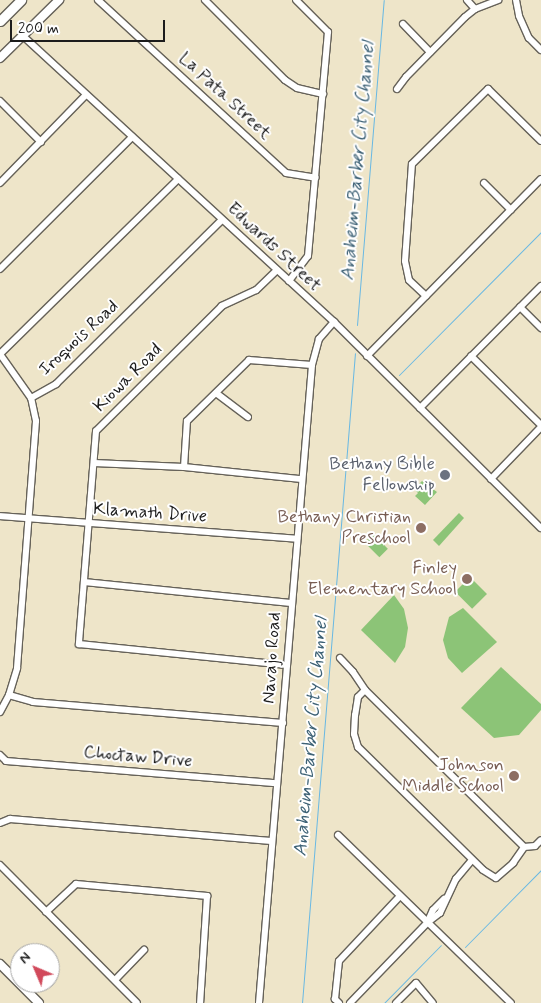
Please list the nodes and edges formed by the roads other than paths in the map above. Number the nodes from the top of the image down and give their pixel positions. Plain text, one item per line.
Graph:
1 (21, 0) edge
2 (59, 0) edge
3 (98, 0) edge
4 (205, 0) edge
5 (296, 0) edge
6 (467, 0) edge
7 (498, 0) edge
8 (516, 0) edge
9 (475, 9) junction
10 (0, 21) edge
11 (403, 24) dead end
12 (23, 36) junction
13 (541, 50) edge
14 (430, 52) junction
15 (0, 58) edge
16 (397, 89) dead end
17 (323, 94) junction
18 (86, 95) junction
19 (0, 101) edge
20 (132, 137) junction
21 (541, 141) edge
22 (41, 142) junction
23 (316, 178) junction
24 (178, 179) junction
25 (541, 179) edge
26 (0, 183) edge
27 (484, 183) dead end
28 (511, 210) junction
29 (222, 220) junction
30 (0, 269) edge
31 (277, 270) junction
32 (289, 281) junction
33 (541, 286) edge
34 (426, 296) junction
35 (520, 307) junction
36 (334, 322) junction
37 (541, 328) edge
38 (0, 354) edge
39 (367, 356) junction
40 (471, 356) junction
41 (312, 365) junction
42 (216, 394) junction
43 (31, 398) junction
44 (420, 408) junction
45 (248, 417) dead end
46 (541, 426) edge
47 (94, 463) junction
48 (184, 467) junction
49 (301, 479) junction
50 (491, 479) junction
51 (0, 516) edge
52 (28, 518) junction
53 (87, 524) junction
54 (541, 528) edge
55 (297, 539) junction
56 (84, 582) junction
57 (291, 603) junction
58 (340, 658) dead end
59 (287, 665) junction
60 (365, 690) junction
61 (9, 695) junction
62 (0, 712) edge
63 (283, 723) junction
64 (0, 755) edge
65 (276, 783) junction
66 (0, 823) edge
67 (338, 835) dead end
68 (541, 840) edge
69 (271, 841) junction
70 (524, 847) junction
71 (472, 860) junction
72 (0, 865) edge
73 (400, 896) junction
74 (46, 912) junction
75 (428, 922) junction
76 (144, 950) dead end
77 (0, 964) edge
78 (115, 980) junction
79 (504, 996) junction
80 (38, 1003) edge
81 (137, 1003) edge
82 (200, 1003) edge
83 (259, 1003) edge
84 (339, 1003) edge
85 (350, 1003) edge
86 (396, 1003) edge
87 (433, 1003) edge
88 (498, 1003) edge
89 (511, 1003) edge

1 - 10 highway
2 - 12 main road
3 - 23 street, La Pata Street
4 - 17 street
5 - 17 street
6 - 9 street
7 - 9 street
8 - 13 street
9 - 14 street
11 - 14 street
12 - 15 main road
12 - 18 street, Edwards Street
14 - 16 street
17 - 23 street
18 - 20 street, Edwards Street
18 - 22 street
19 - 22 street
20 - 24 street, Edwards Street
20 - 30 street
21 - 34 street
22 - 26 street
23 - 32 street
24 - 29 street, Edwards Street
24 - 38 street
25 - 28 street
27 - 28 street
28 - 34 street
29 - 31 street, Edwards Street
29 - 43 street, Iroquois Road
31 - 32 street, Edwards Street
31 - 47 street, Kiowa Road
32 - 36 street, Edwards Street
33 - 35 street
34 - 39 street
35 - 37 street
35 - 40 street
36 - 39 street, Edwards Street
36 - 41 street, Navajo Road
38 - 43 street
39 - 44 street, Edwards Street
40 - 44 street
40 - 46 street
41 - 42 street
41 - 49 street, Navajo Road
42 - 45 street
42 - 48 street
43 - 52 street, Iroquois Road
44 - 50 street, Edwards Street
46 - 50 street
47 - 48 street
47 - 53 street, Kiowa Road
48 - 49 street
49 - 55 street, Navajo Road
50 - 54 street, Edwards Street
51 - 52 street, Klamath Drive
52 - 53 street, Klamath Drive
52 - 61 street, Iroquois Road
53 - 55 street, Klamath Drive
53 - 56 street, Kiowa Road
55 - 57 street, Navajo Road
56 - 57 street
56 - 59 street, Kiowa Road
57 - 59 street, Navajo Road
58 - 60 street
59 - 63 street, Navajo Road
60 - 70 street
60 - 71 street
61 - 62 street, Iroquois Road
61 - 63 street
63 - 65 street, Navajo Road
64 - 65 street, Choctaw Drive
65 - 69 street, Navajo Road
66 - 69 street
67 - 73 street
68 - 70 street
69 - 83 street, Navajo Road
70 - 71 street
71 - 75 street
72 - 74 street
73 - 75 street
73 - 84 street
74 - 78 street
74 - 82 street
75 - 79 street
75 - 85 street
76 - 78 street
77 - 80 main road
78 - 81 street
79 - 88 street
79 - 89 street
86 - 87 street

